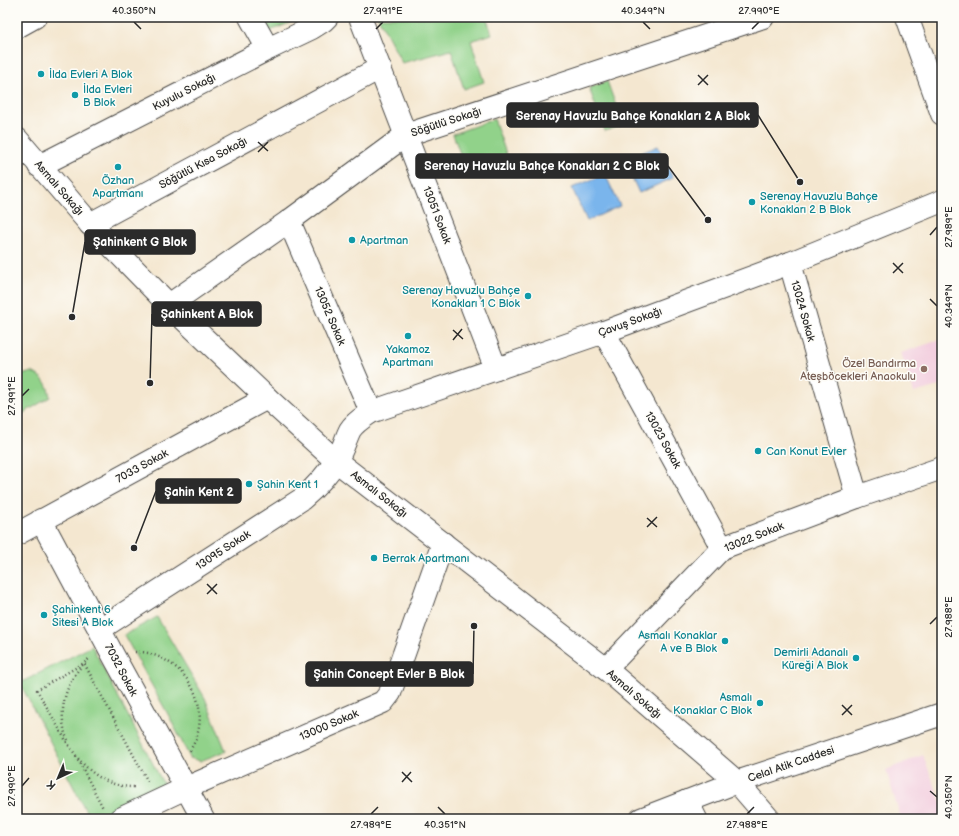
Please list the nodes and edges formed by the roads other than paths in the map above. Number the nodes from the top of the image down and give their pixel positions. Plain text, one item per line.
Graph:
1 (35, 17) edge
2 (250, 17) edge
3 (327, 17) edge
4 (360, 17) edge
5 (763, 17) edge
6 (907, 17) edge
7 (17, 27) edge
8 (268, 49) junction
9 (380, 68) junction
10 (942, 114) edge
11 (406, 135) junction
12 (18, 144) edge
13 (39, 166) junction
14 (942, 201) edge
15 (289, 221) junction
16 (90, 224) junction
17 (790, 263) junction
18 (169, 305) junction
19 (604, 332) junction
20 (496, 369) junction
21 (267, 398) junction
22 (371, 412) junction
23 (336, 461) junction
24 (942, 468) edge
25 (857, 497) junction
26 (41, 520) junction
27 (17, 534) edge
28 (443, 543) junction
29 (722, 548) junction
30 (100, 629) junction
31 (606, 669) junction
32 (942, 714) edge
33 (737, 782) junction
34 (186, 788) junction
35 (692, 810) edge
36 (115, 812) edge
37 (202, 819) edge
38 (641, 819) edge
39 (769, 819) edge

1 - 7 street
2 - 8 street
3 - 8 street, Kuyulu Sokağı
4 - 9 street, 13051 Sokak
5 - 11 street, Söğütlü Sokağı
6 - 10 street
8 - 13 street, Kuyulu Sokağı
9 - 11 street, 13051 Sokak
9 - 16 street, Söğütlü Kısa Sokağı
11 - 15 street, Söğütlü Sokağı
11 - 20 street, 13051 Sokak
12 - 13 street, Asmalı Sokağı
13 - 16 street, Asmalı Sokağı
14 - 17 street, Çavuş Sokağı
15 - 18 street, Söğütlü Sokağı
15 - 22 street, 13052 Sokak
16 - 18 street, Asmalı Sokağı
17 - 19 street, Çavuş Sokağı
17 - 25 street, 13024 Sokak
18 - 21 street, Asmalı Sokağı
19 - 20 street, Çavuş Sokağı
19 - 29 street, 13023 Sokak
20 - 22 street, Çavuş Sokağı
21 - 23 street, Asmalı Sokağı
21 - 26 street, 7033 Sokak
22 - 23 street, Çavuş Sokağı
23 - 28 street, Asmalı Sokağı
23 - 30 street, 13095 Sokak
24 - 25 street, 13022 Sokak
25 - 29 street, 13022 Sokak
26 - 27 street, 7033 Sokak
26 - 30 street, 7032 Sokak
28 - 31 street, Asmalı Sokağı
28 - 34 street, 13000 Sokak
29 - 31 street, 13022 Sokak
30 - 34 street, 7032 Sokak
31 - 33 street, Asmalı Sokağı
32 - 33 street, Celal Atik Caddesi
33 - 35 street, Celal Atik Caddesi
33 - 39 street, Asmalı Sokağı
34 - 36 street, 13000 Sokak
34 - 37 street, 7032 Sokak
35 - 38 street, Celal Atik Caddesi

